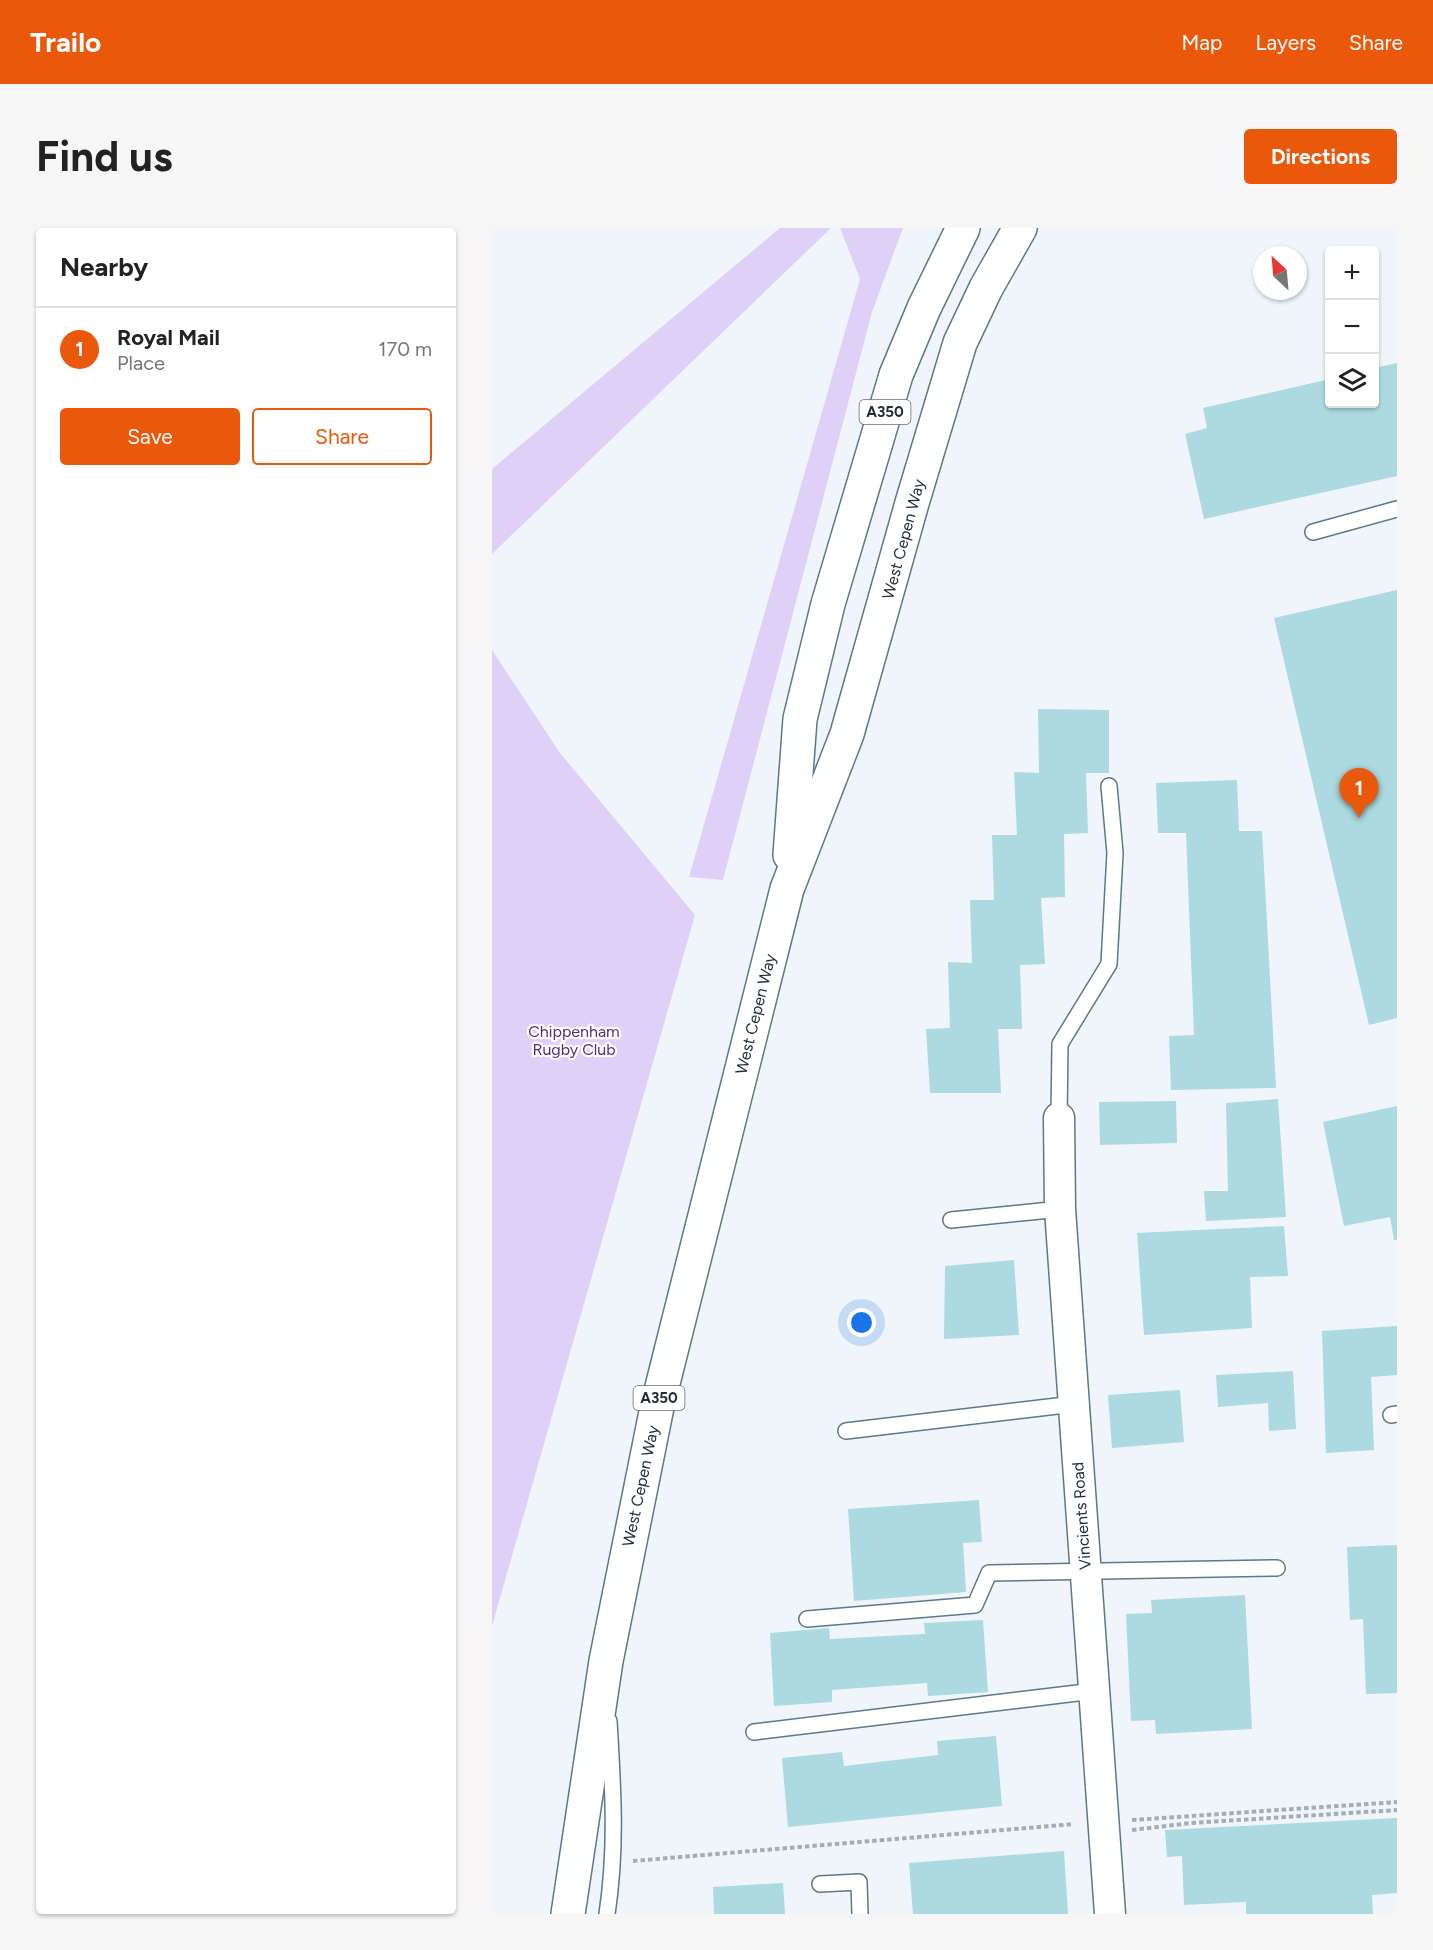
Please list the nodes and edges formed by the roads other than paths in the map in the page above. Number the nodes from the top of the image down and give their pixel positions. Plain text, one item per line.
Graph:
1 (963, 228) edge
2 (1020, 228) edge
3 (1397, 510) edge
4 (1313, 532) dead end
5 (1109, 786) dead end
6 (787, 889) junction
7 (1059, 1118) joint
8 (1060, 1209) junction
9 (951, 1220) dead end
10 (1074, 1404) junction
11 (846, 1431) dead end
12 (1277, 1568) dead end
13 (1084, 1571) junction
14 (807, 1619) dead end
15 (606, 1661) junction
16 (1094, 1691) junction
17 (754, 1732) dead end
18 (820, 1884) dead end
19 (568, 1914) edge
20 (608, 1914) edge
21 (860, 1914) edge
22 (1110, 1914) edge

1 - 6 highway, West Cepen Way / A350
2 - 6 highway, West Cepen Way / A350
3 - 4 lane
5 - 7 lane
6 - 15 highway, West Cepen Way / A350
7 - 8 street, Vincients Road
8 - 9 lane
8 - 10 street, Vincients Road
10 - 11 lane
10 - 13 street, Vincients Road
12 - 13 lane
13 - 14 lane
13 - 16 street, Vincients Road
15 - 19 highway, West Cepen Way / A350
15 - 20 lane
16 - 17 lane
16 - 22 street, Vincients Road
18 - 21 lane

